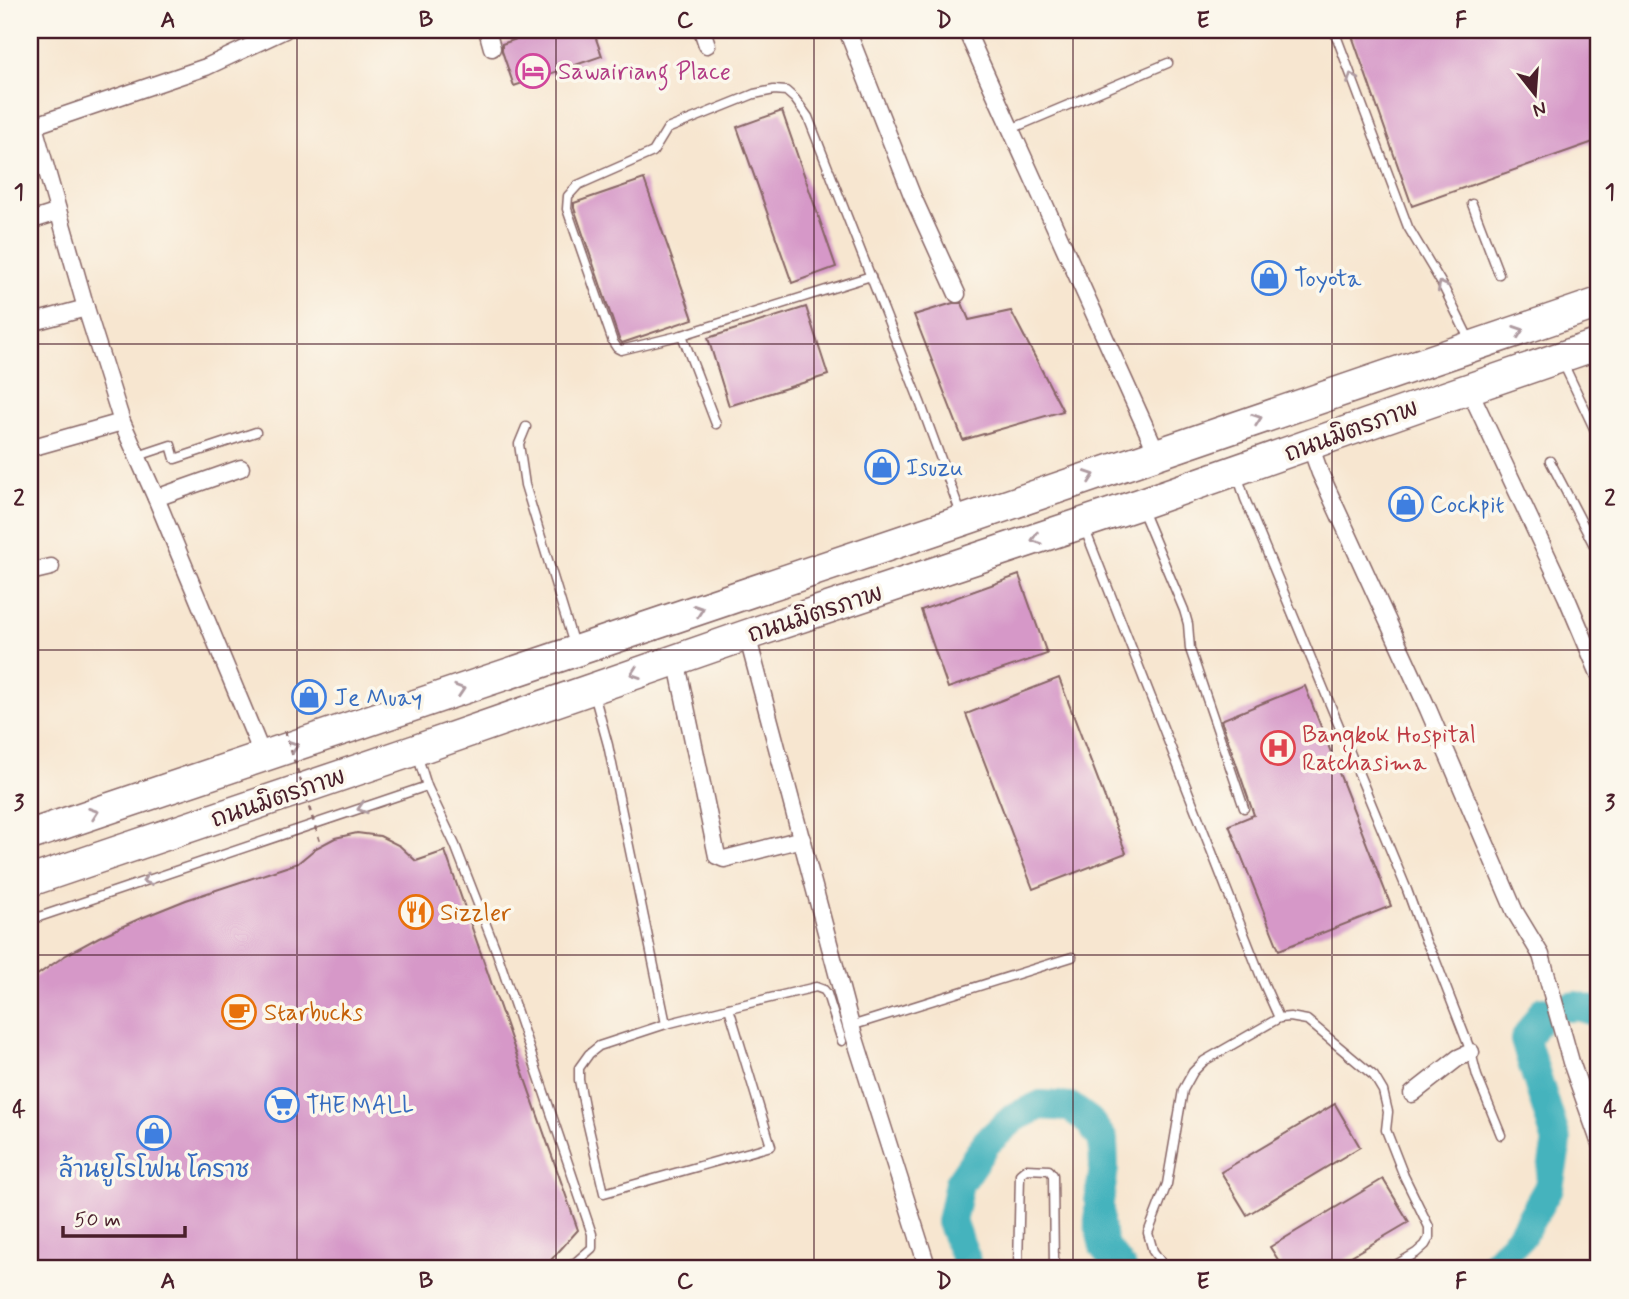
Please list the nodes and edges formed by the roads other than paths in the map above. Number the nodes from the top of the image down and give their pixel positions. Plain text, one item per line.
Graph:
1 (285, 30) edge
2 (486, 30) edge
3 (847, 30) edge
4 (966, 30) edge
5 (1334, 30) edge
6 (492, 48) dead end
7 (1168, 63) dead end
8 (32, 127) edge
9 (1011, 129) junction
10 (1472, 204) dead end
11 (58, 212) junction
12 (30, 221) edge
13 (1499, 274) dead end
14 (871, 276) junction
15 (957, 294) dead end
16 (1599, 303) edge
17 (86, 308) junction
18 (30, 323) edge
19 (682, 335) junction
20 (1599, 344) edge
21 (1473, 347) junction
22 (1560, 358) junction
23 (1469, 388) junction
24 (122, 422) junction
25 (716, 424) dead end
26 (526, 427) dead end
27 (256, 432) dead end
28 (1599, 439) edge
29 (1310, 445) junction
30 (30, 448) edge
31 (1157, 453) junction
32 (138, 456) junction
33 (1550, 461) dead end
34 (241, 468) dead end
35 (1236, 470) junction
36 (1170, 494) junction
37 (156, 498) junction
38 (1140, 504) junction
39 (964, 520) junction
40 (1083, 524) junction
41 (1599, 555) edge
42 (51, 566) dead end
43 (30, 572) edge
44 (747, 635) junction
45 (576, 651) junction
46 (676, 659) junction
47 (1599, 674) edge
48 (593, 688) junction
49 (416, 750) junction
50 (263, 756) junction
51 (427, 786) junction
52 (1244, 808) dead end
53 (30, 835) edge
54 (802, 839) junction
55 (30, 881) edge
56 (30, 920) edge
57 (1072, 957) dead end
58 (729, 1008) junction
59 (1279, 1018) junction
60 (666, 1024) junction
61 (851, 1026) junction
62 (842, 1041) dead end
63 (1471, 1052) junction
64 (1412, 1094) dead end
65 (1501, 1135) dead end
66 (1599, 1141) edge
67 (568, 1269) edge
68 (928, 1269) edge
69 (1018, 1269) edge
70 (1054, 1269) edge
71 (1166, 1269) edge
72 (1389, 1269) edge

1 - 8 street
2 - 6 street
3 - 15 street
4 - 9 street
21 -> 5 lane
7 - 9 lane
8 - 11 street
9 - 31 street
10 - 13 lane
11 - 12 street
11 - 17 street
14 - 19 lane
14 - 19 lane
14 - 39 lane
21 -> 16 highway, ถนนมิตรภาพ
17 - 18 street
17 - 24 street
19 - 25 lane
20 - 22 highway, ถนนมิตรภาพ
31 -> 21 highway, ถนนมิตรภาพ
22 - 23 highway, ถนนมิตรภาพ
22 - 28 lane
23 - 29 highway, ถนนมิตรภาพ
23 - 47 street
24 - 30 street
24 - 32 street
26 - 45 lane
27 - 32 lane
29 - 35 highway, ถนนมิตรภาพ
29 - 66 street
31 - 36 highway
39 -> 31 highway, ถนนมิตรภาพ
32 - 37 street
33 - 41 lane
34 - 37 street
35 - 36 highway, ถนนมิตรภาพ
35 - 63 lane
36 - 38 highway, ถนนมิตรภาพ
37 - 50 street
38 - 40 highway, ถนนมิตรภาพ
38 - 52 lane
45 -> 39 highway, ถนนมิตรภาพ
40 -> 44 highway, ถนนมิตรภาพ
40 - 59 lane
42 - 43 street
44 - 46 highway, ถนนมิตรภาพ
44 - 54 street
50 -> 45 highway, ถนนมิตรภาพ
46 -> 48 highway, ถนนมิตรภาพ
46 - 54 street
48 - 49 highway, ถนนมิตรภาพ
48 - 60 lane
49 - 51 lane
49 - 55 highway, ถนนมิตรภาพ
53 -> 50 highway, ถนนมิตรภาพ
51 -> 56 lane
51 - 67 lane
54 - 61 street
57 - 61 lane
58 - 60 lane
58 - 60 lane
58 - 62 lane
59 - 71 lane
59 - 72 lane
61 - 68 street
63 - 64 street
63 - 65 lane
69 - 70 lane

